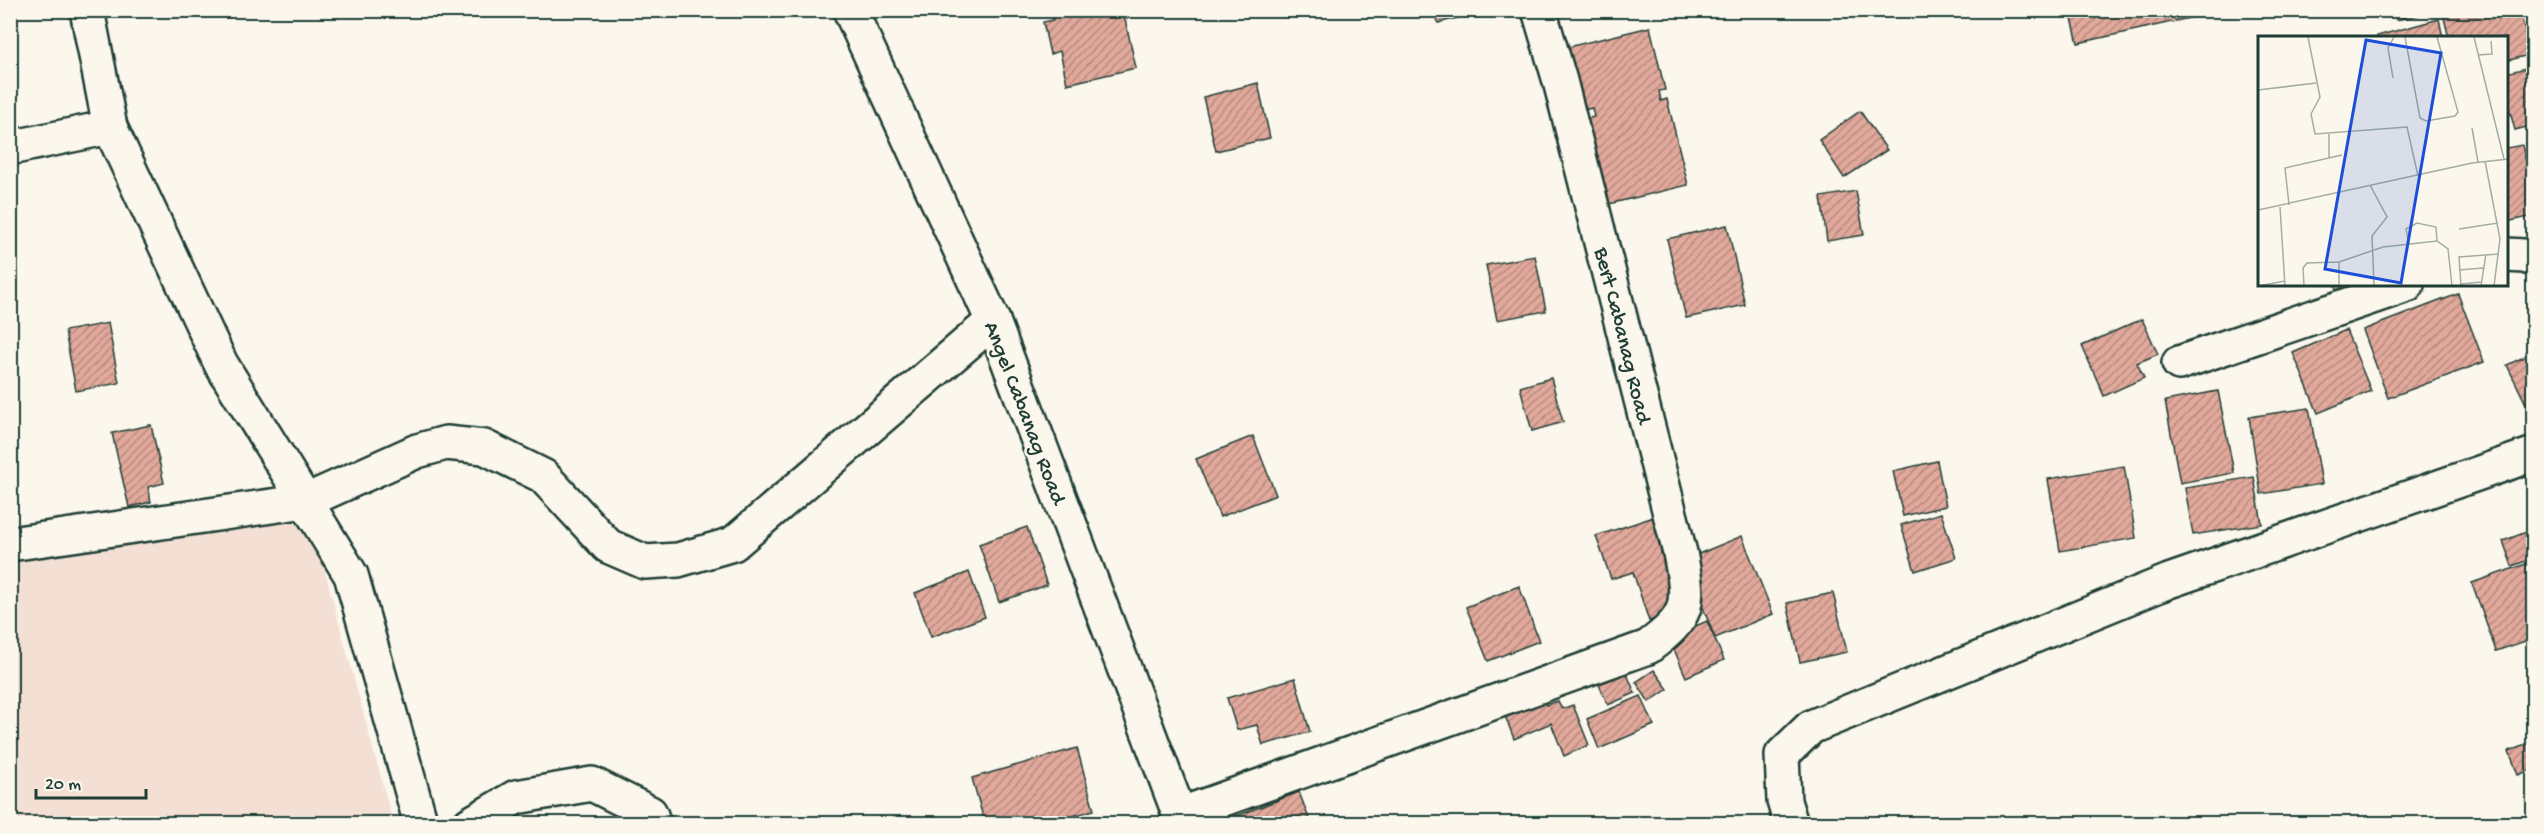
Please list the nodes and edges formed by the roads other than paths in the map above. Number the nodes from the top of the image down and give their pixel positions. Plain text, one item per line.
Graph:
1 (87, 10) edge
2 (850, 10) edge
3 (1539, 10) edge
4 (110, 128) junction
5 (10, 148) edge
6 (2508, 255) edge
7 (2534, 259) edge
8 (2404, 286) edge
9 (993, 321) junction
10 (2179, 363) dead end
11 (2534, 454) edge
12 (306, 501) junction
13 (10, 544) edge
14 (1181, 819) edge
15 (421, 824) edge
16 (470, 824) edge
17 (654, 824) edge
18 (1791, 824) edge

1 - 4 street
2 - 9 street, Angel Cabanag Road
3 - 14 street, Bert Cabanag Road
4 - 5 street
4 - 12 street
6 - 7 street
8 - 10 street
9 - 12 street
9 - 14 street, Angel Cabanag Road
11 - 18 street
12 - 13 street
12 - 15 street
16 - 17 street

